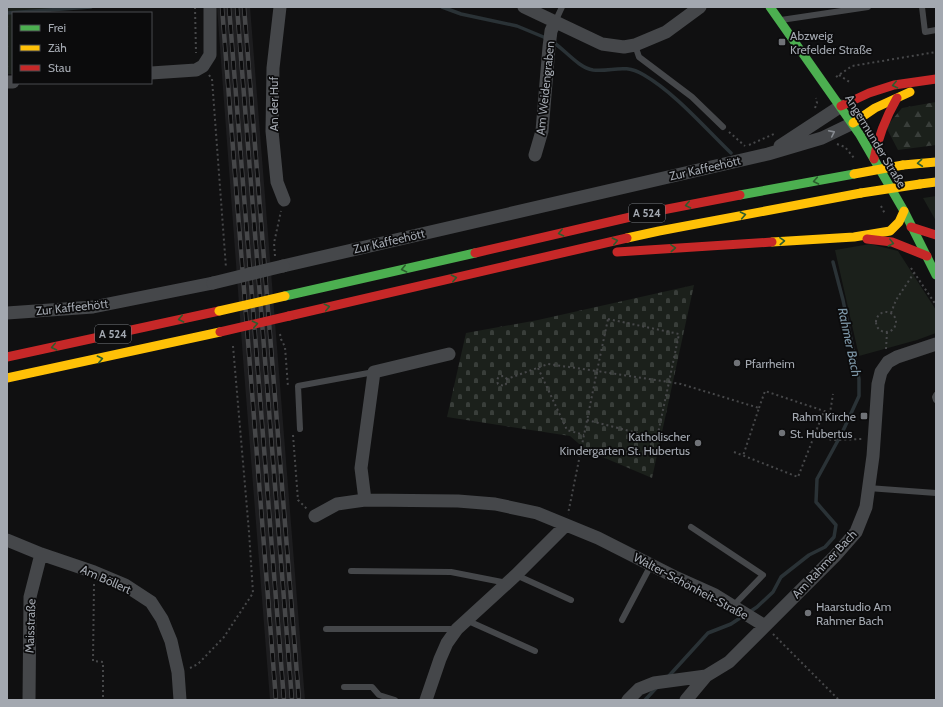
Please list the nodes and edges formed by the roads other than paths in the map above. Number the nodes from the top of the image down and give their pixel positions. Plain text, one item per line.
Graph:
1 (210, 7) edge
2 (280, 7) edge
3 (524, 7) edge
4 (562, 7) edge
5 (700, 7) edge
6 (770, 7) edge
7 (868, 7) edge
8 (922, 7) edge
9 (780, 20) junction
10 (553, 26) junction
11 (936, 30) edge
12 (635, 45) junction
13 (152, 73) edge
14 (936, 79) edge
15 (936, 88) edge
16 (897, 98) junction
17 (841, 106) junction
18 (853, 123) junction
19 (723, 127) road end
20 (768, 154) junction
21 (536, 155) dead end
22 (874, 159) junction
23 (936, 162) edge
24 (936, 182) edge
25 (284, 200) road end
26 (904, 211) junction
27 (911, 227) junction
28 (936, 235) edge
29 (854, 237) junction
30 (550, 256) junction
31 (927, 256) junction
32 (936, 274) edge
33 (7, 313) edge
34 (936, 344) edge
35 (449, 354) dead end
36 (7, 357) edge
37 (374, 372) junction
38 (7, 378) edge
39 (936, 394) edge
40 (936, 400) edge
41 (300, 429) dead end
42 (868, 488) junction
43 (936, 494) edge
44 (365, 500) junction
45 (315, 516) road end
46 (566, 524) junction
47 (691, 527) dead end
48 (7, 540) edge
49 (41, 554) junction
50 (651, 565) junction
51 (352, 571) dead end
52 (512, 579) junction
53 (571, 600) dead end
54 (737, 608) junction
55 (622, 620) dead end
56 (761, 624) junction
57 (461, 625) junction
58 (326, 629) dead end
59 (535, 651) dead end
60 (706, 676) junction
61 (344, 688) dead end
62 (29, 700) edge
63 (180, 700) edge
64 (395, 700) edge
65 (425, 700) edge
66 (628, 700) edge
67 (686, 700) edge

1 - 13 street
2 - 25 street, An der Huf
3 - 10 street, Am Weidengraben
4 - 10 lane
5 - 12 street, Am Weidengraben
6 - 9 main road, Angermunder Straße
7 - 9 lane
8 - 11 lane
9 - 17 main road, Angermunder Straße
10 - 12 street, Am Weidengraben
10 - 21 street, Am Weidengraben
12 - 19 lane
14 -> 17 main road
15 - 16 main road
16 - 18 main road
16 - 22 main road
17 - 18 main road, Angermunder Straße
17 - 20 street, Zur Kaffeehött
20 -> 18 street, Zur Kaffeehött
18 - 22 main road, Angermunder Straße
20 - 33 street, Zur Kaffeehött, bridge
22 - 26 main road, Angermunder Straße
23 -> 36 main road, A 524, bridge
30 -> 24 main road, A 524, bridge
26 - 27 main road, Angermunder Straße
26 - 29 main road
27 - 28 main road
27 - 31 main road, Angermunder Straße
30 -> 29 main road
29 -> 31 main road
38 -> 30 main road, A 524, bridge
31 - 32 main road, Angermunder Straße
34 - 42 street, Am Rahmer Bach
35 - 37 street
37 - 41 lane
37 - 44 street
39 - 40 lane
42 - 43 lane
42 - 56 street, Am Rahmer Bach
44 - 45 street, Walter-Schönheit-Straße
44 - 46 street, Walter-Schönheit-Straße
46 - 50 street, Walter-Schönheit-Straße
46 - 52 street
47 - 54 lane
48 - 49 street, Am Böllert
49 - 62 street, Maisstraße
49 - 63 street, Am Böllert
50 - 54 street, Walter-Schönheit-Straße
50 - 55 lane
51 - 52 lane
52 - 53 lane
52 - 57 street
54 - 56 street, Walter-Schönheit-Straße
56 - 60 street, Am Rahmer Bach
57 - 58 lane
57 - 59 lane
57 - 65 street
60 - 66 street, Am Rahmer Bach
60 - 67 street
61 - 64 lane

